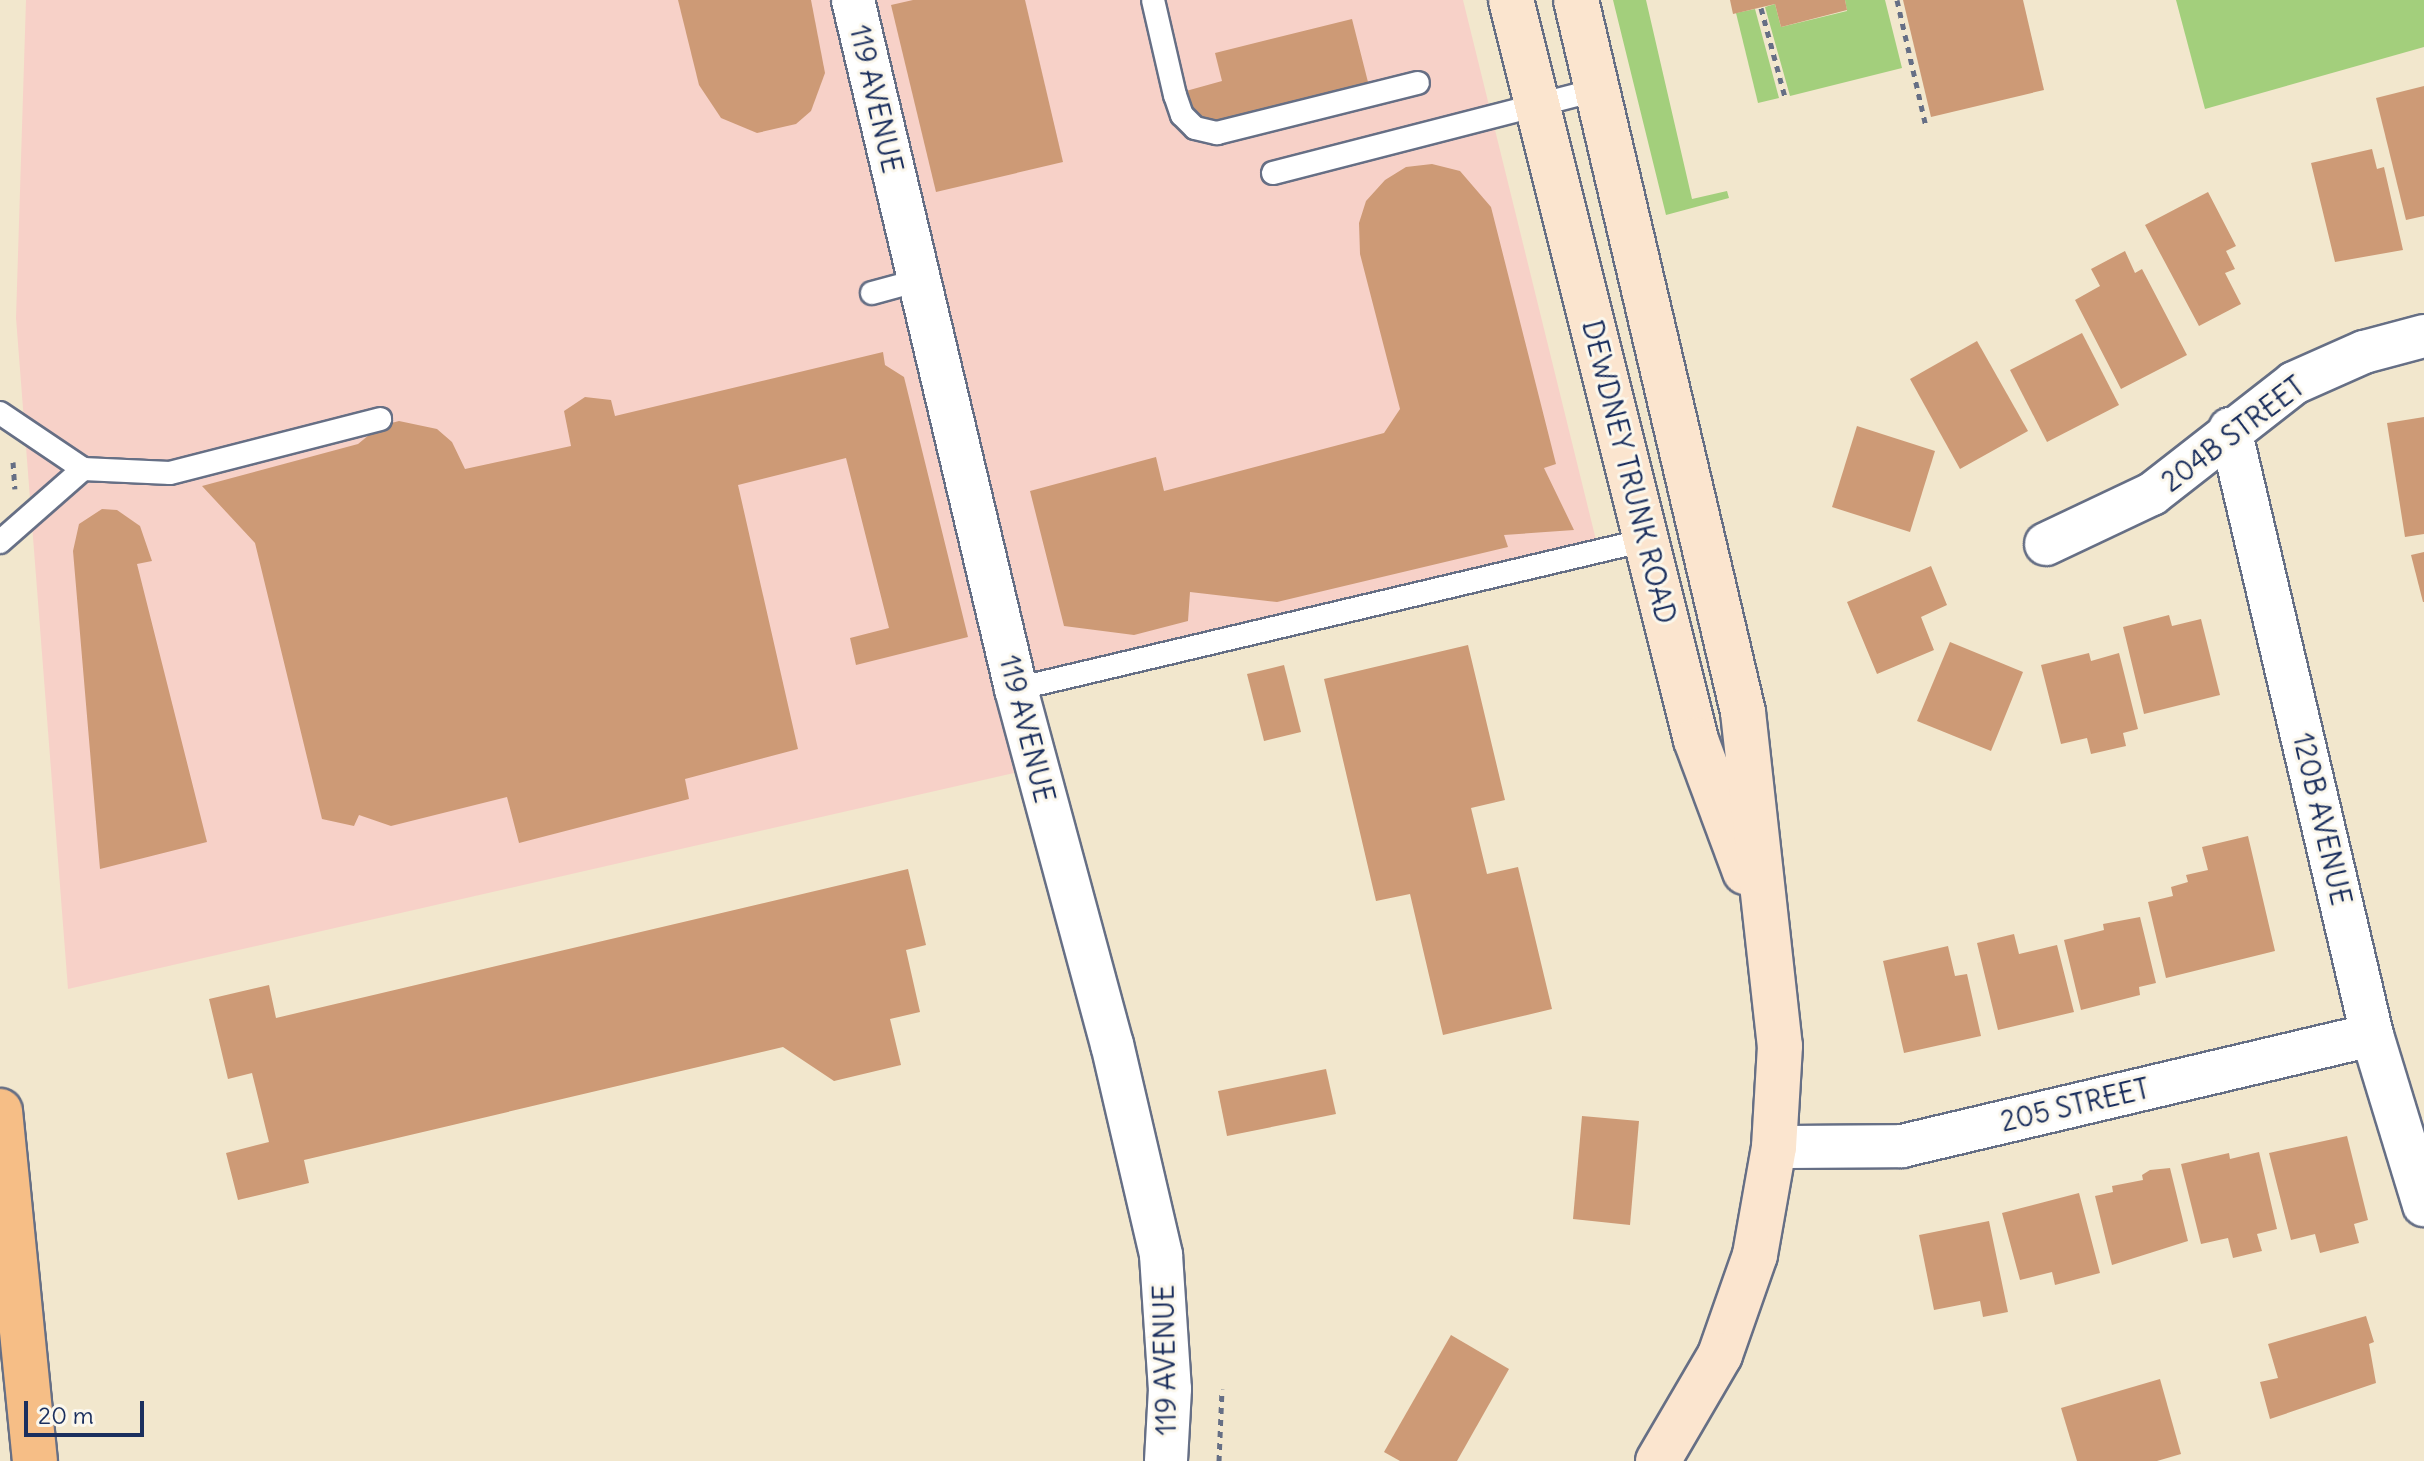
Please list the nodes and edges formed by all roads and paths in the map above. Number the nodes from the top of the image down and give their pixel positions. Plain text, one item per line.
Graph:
1 (853, 0) edge
2 (1153, 0) edge
3 (1511, 0) edge
4 (1576, 0) edge
5 (1897, 0) edge
6 (1761, 8) dead end
7 (1418, 83) dead end
8 (1596, 90) junction
9 (1785, 97) dead end
10 (1536, 106) junction
11 (1926, 127) dead end
12 (1273, 173) dead end
13 (920, 280) junction
14 (872, 293) dead end
15 (2424, 336) edge
16 (0, 413) edge
17 (380, 419) dead end
18 (2230, 429) junction
19 (13, 462) dead end
20 (83, 469) junction
21 (15, 492) dead end
22 (1646, 540) junction
23 (0, 542) edge
24 (2046, 544) dead end
25 (1016, 689) junction
26 (1770, 937) junction
27 (2372, 1035) junction
28 (0, 1111) edge
29 (1774, 1147) junction
30 (2424, 1205) edge
31 (8, 1286) edge
32 (1222, 1389) dead end
33 (35, 1461) edge
34 (1166, 1461) edge
35 (1219, 1461) edge
36 (1658, 1461) edge

1 - 13 street, 119 AVENUE
2 - 7 lane
3 - 10 main road, DEWDNEY TRUNK ROAD
4 - 8 main road, DEWDNEY TRUNK ROAD
5 - 11 path
6 - 9 path
8 - 10 lane
8 - 26 main road, DEWDNEY TRUNK ROAD
10 - 12 lane
10 - 22 main road, DEWDNEY TRUNK ROAD
13 - 14 lane
13 - 25 street, 119 AVENUE
15 - 18 street, 204B STREET
16 - 20 lane
17 - 20 lane
18 - 24 street, 204B STREET
18 - 27 street, 120B AVENUE
19 - 21 path
20 - 23 lane
22 - 25 lane
22 - 26 main road, DEWDNEY TRUNK ROAD
25 - 34 street, 119 AVENUE
26 - 29 main road, DEWDNEY TRUNK ROAD
27 - 29 street, 205 STREET
27 - 30 street, 120B AVENUE
28 - 31 highway
29 - 36 main road, DEWDNEY TRUNK ROAD
31 - 33 highway
32 - 35 path

